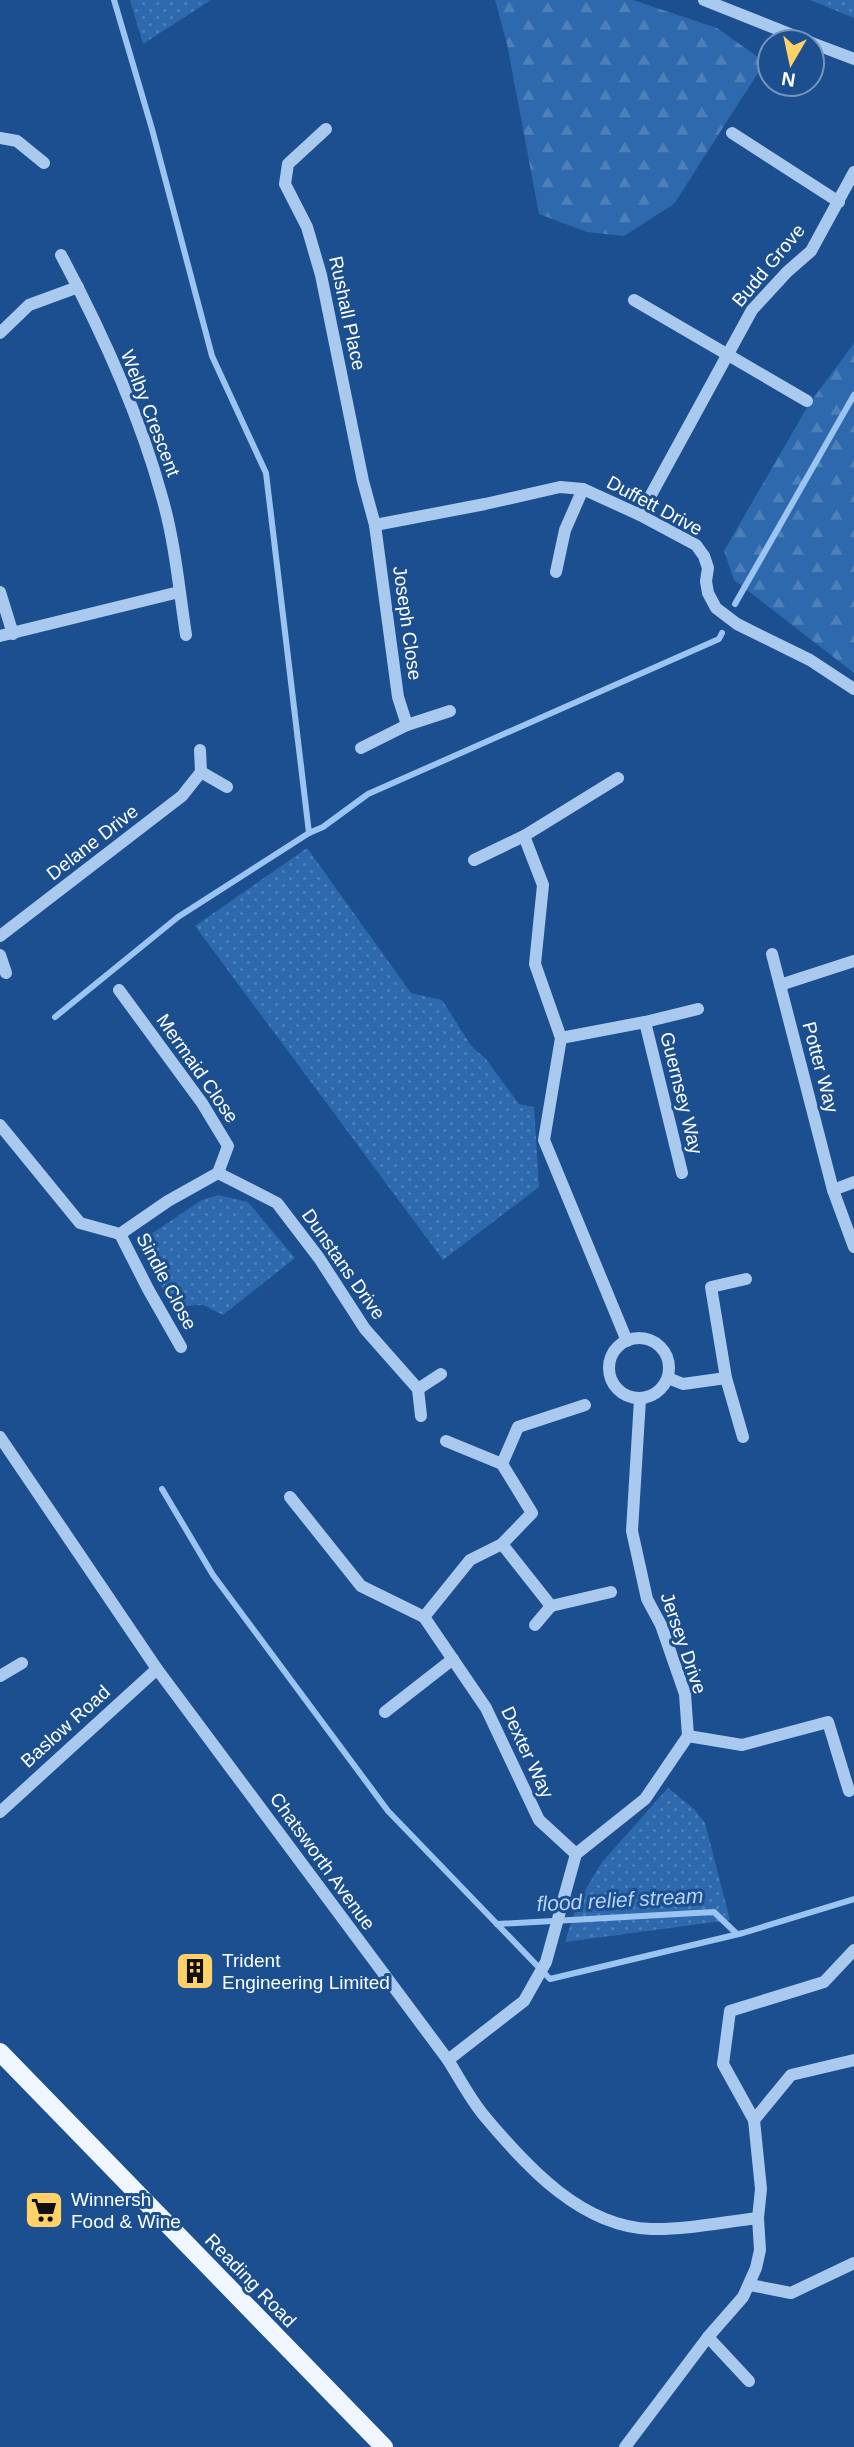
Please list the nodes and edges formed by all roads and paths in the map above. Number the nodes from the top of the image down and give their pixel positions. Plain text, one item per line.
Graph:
1 (704, 0) edge
2 (775, 28) edge
3 (826, 48) edge
4 (854, 59) edge
5 (326, 129) dead end
6 (732, 133) dead end
7 (0, 138) edge
8 (44, 163) dead end
9 (854, 172) edge
10 (839, 202) junction
11 (61, 255) dead end
12 (78, 287) junction
13 (634, 300) dead end
14 (0, 332) edge
15 (728, 354) junction
16 (807, 401) dead end
17 (583, 489) junction
18 (640, 515) junction
19 (375, 525) junction
20 (556, 572) dead end
21 (0, 592) edge
22 (179, 592) junction
23 (7, 635) edge
24 (186, 635) dead end
25 (854, 690) edge
26 (450, 711) dead end
27 (407, 725) junction
28 (360, 748) dead end
29 (200, 750) dead end
30 (201, 772) junction
31 (618, 778) dead end
32 (227, 787) dead end
33 (524, 836) junction
34 (474, 860) dead end
35 (0, 936) edge
36 (772, 954) dead end
37 (0, 955) edge
38 (854, 961) edge
39 (6, 973) dead end
40 (780, 985) junction
41 (119, 990) dead end
42 (698, 1009) dead end
43 (645, 1022) junction
44 (561, 1038) junction
45 (0, 1125) edge
46 (218, 1172) junction
47 (682, 1173) dead end
48 (854, 1182) edge
49 (833, 1190) junction
50 (120, 1234) junction
51 (854, 1247) edge
52 (746, 1279) dead end
53 (627, 1341) junction
54 (181, 1347) dead end
55 (441, 1374) dead end
56 (668, 1378) junction
57 (726, 1378) junction
58 (418, 1389) junction
59 (640, 1399) junction
60 (585, 1405) dead end
61 (421, 1416) dead end
62 (0, 1437) edge
63 (743, 1437) dead end
64 (446, 1441) dead end
65 (502, 1464) junction
66 (290, 1497) dead end
67 (502, 1544) junction
68 (611, 1592) dead end
69 (551, 1606) junction
70 (424, 1618) junction
71 (535, 1625) dead end
72 (453, 1659) junction
73 (22, 1663) dead end
74 (157, 1669) junction
75 (0, 1676) edge
76 (385, 1712) dead end
77 (688, 1736) junction
78 (849, 1791) dead end
79 (0, 1812) edge
80 (576, 1854) junction
81 (854, 1950) edge
82 (0, 2052) edge
83 (448, 2060) junction
84 (854, 2060) edge
85 (754, 2120) junction
86 (758, 2218) junction
87 (854, 2263) edge
88 (750, 2285) junction
89 (708, 2337) junction
90 (749, 2381) dead end
91 (384, 2447) edge
92 (625, 2447) edge

1 - 2 street
3 - 4 street
5 - 19 street, Rushall Place
6 - 10 street
7 - 8 street
9 - 10 street, Budd Grove
10 - 15 street, Budd Grove
11 - 12 street, Welby Crescent
12 - 14 street
12 - 22 street, Welby Crescent
13 - 15 street
15 - 16 street
15 - 18 street, Budd Grove
17 - 18 street, Duffett Drive
17 - 19 street, Duffett Drive
17 - 20 street
18 - 25 street, Duffett Drive
19 - 27 street, Joseph Close
21 - 23 street
22 - 23 street
22 - 24 street, Welby Crescent
26 - 27 street
27 - 28 street
29 - 30 street
30 - 32 street
30 - 35 street, Delane Drive
31 - 33 street
33 - 34 street
33 - 44 street
36 - 40 street, Potter Way
37 - 39 street
38 - 40 street
40 - 49 street, Potter Way
41 - 46 street, Mermaid Close
42 - 43 street, Guernsey Way
43 - 44 street, Guernsey Way
43 - 47 street, Guernsey Way
44 - 53 street
45 - 50 street
46 - 50 street
46 - 58 street, Dunstans Drive
48 - 49 street
49 - 51 street, Potter Way
50 - 54 street, Sindle Close
52 - 57 street
53 - 56 street
53 - 59 street
55 - 58 street
56 - 57 street
56 - 59 street
57 - 63 street
58 - 61 street
59 - 77 street, Jersey Drive
60 - 65 street
62 - 74 street, Chatsworth Avenue
64 - 65 street
65 - 67 street
66 - 70 street, Dexter Way
67 - 69 street
67 - 70 street
68 - 69 street
69 - 71 street
70 - 72 street, Dexter Way
72 - 76 street
72 - 80 street, Dexter Way
73 - 75 street
74 - 79 street, Baslow Road
74 - 83 street, Chatsworth Avenue
77 - 78 street
77 - 80 street
80 - 83 street
81 - 85 street
82 - 91 main road, Reading Road
83 - 86 street, Chatsworth Avenue
84 - 85 street
85 - 86 street
86 - 88 street
87 - 88 street
88 - 89 street
89 - 90 street
89 - 92 street

